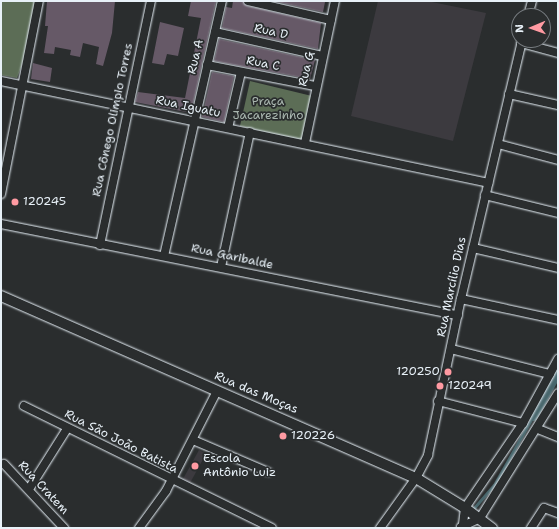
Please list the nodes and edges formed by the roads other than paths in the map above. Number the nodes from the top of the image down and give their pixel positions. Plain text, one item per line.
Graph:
1 (39, 1) edge
2 (151, 1) edge
3 (222, 1) edge
4 (248, 1) edge
5 (335, 1) edge
6 (331, 20) junction
7 (215, 32) junction
8 (520, 48) edge
9 (544, 48) edge
10 (558, 52) edge
11 (322, 56) junction
12 (207, 65) junction
13 (241, 72) junction
14 (1, 81) edge
15 (22, 86) junction
16 (315, 86) junction
17 (509, 94) junction
18 (558, 105) edge
19 (127, 107) junction
20 (195, 120) junction
21 (228, 128) junction
22 (250, 132) junction
23 (304, 143) junction
24 (498, 144) junction
25 (558, 160) edge
26 (488, 183) junction
27 (1, 194) edge
28 (485, 195) junction
29 (558, 213) edge
30 (1, 224) edge
31 (100, 245) junction
32 (473, 248) junction
33 (164, 256) junction
34 (221, 267) junction
35 (558, 268) edge
36 (1, 296) edge
37 (461, 299) junction
38 (458, 315) junction
39 (558, 320) edge
40 (451, 349) junction
41 (558, 359) edge
42 (550, 374) junction
43 (217, 392) junction
44 (558, 393) edge
45 (438, 401) junction
46 (24, 406) dead end
47 (523, 422) junction
48 (67, 429) junction
49 (538, 429) junction
50 (558, 437) edge
51 (193, 440) junction
52 (4, 464) dead end
53 (268, 472) dead end
54 (416, 478) junction
55 (172, 481) junction
56 (28, 490) junction
57 (465, 508) junction
58 (558, 513) edge
59 (480, 518) junction
60 (462, 526) edge
61 (64, 528) edge
62 (139, 528) edge
63 (272, 528) edge
64 (380, 528) edge
65 (492, 528) edge
66 (530, 528) edge

1 - 15 street
2 - 19 street, Rua Cônego Olimpio Torres
3 - 7 street, Rua A
4 - 6 street
5 - 6 street, Rua G
6 - 11 street, Rua G
7 - 11 street, Rua D
7 - 12 street, Rua A
8 - 17 street, Rua Marcílio Dias
9 - 10 street
11 - 16 street, Rua G
12 - 13 street, Rua C
12 - 20 street, Rua A
13 - 16 street, Rua C
13 - 21 street
14 - 15 street, Rua Iguatu
15 - 19 street, Rua Iguatu
15 - 27 street
16 - 23 street, Rua G
17 - 18 street
17 - 24 street, Rua Marcílio Dias
19 - 20 street, Rua Iguatu
19 - 31 street, Rua Cônego Olimpio Torres
20 - 21 street, Rua Iguatu
20 - 33 street, Rua A
21 - 22 street, Rua Iguatu
22 - 23 street, Rua Iguatu
22 - 34 street
23 - 26 street, Rua Iguatu
24 - 25 street
24 - 26 street, Rua Marcílio Dias
26 - 28 street, Rua Marcílio Dias
28 - 29 street
28 - 32 street, Rua Marcílio Dias
30 - 31 street, Rua Garibalde
31 - 33 street, Rua Garibalde
32 - 35 street
32 - 37 street, Rua Marcílio Dias
33 - 34 street, Rua Garibalde
34 - 38 street, Rua Garibalde
36 - 43 street, Rua das Moças
37 - 38 street, Rua Marcílio Dias
37 - 39 street
38 - 40 street, Rua Marcílio Dias
40 - 42 street
40 - 45 street, Rua Marcílio Dias
41 - 42 street
42 - 47 street
43 - 51 street
43 - 54 street, Rua das Moças
44 - 49 street
45 - 47 street
45 - 54 street, Rua Marcílio Dias
46 - 48 street, Rua São João Batista
47 - 57 street
48 - 55 street, Rua São João Batista
48 - 56 street
49 - 50 street
49 - 59 street
51 - 53 street
51 - 55 street
52 - 56 street, Rua Cratem
54 - 57 street, Rua das Moças
54 - 64 street, Rua Marcílio Dias
55 - 62 street
55 - 63 street, Rua São João Batista
56 - 61 street, Rua Cratem
57 - 59 street, Rua das Moças
57 - 60 street
58 - 66 street
59 - 60 street
59 - 65 street, Rua das Moças

